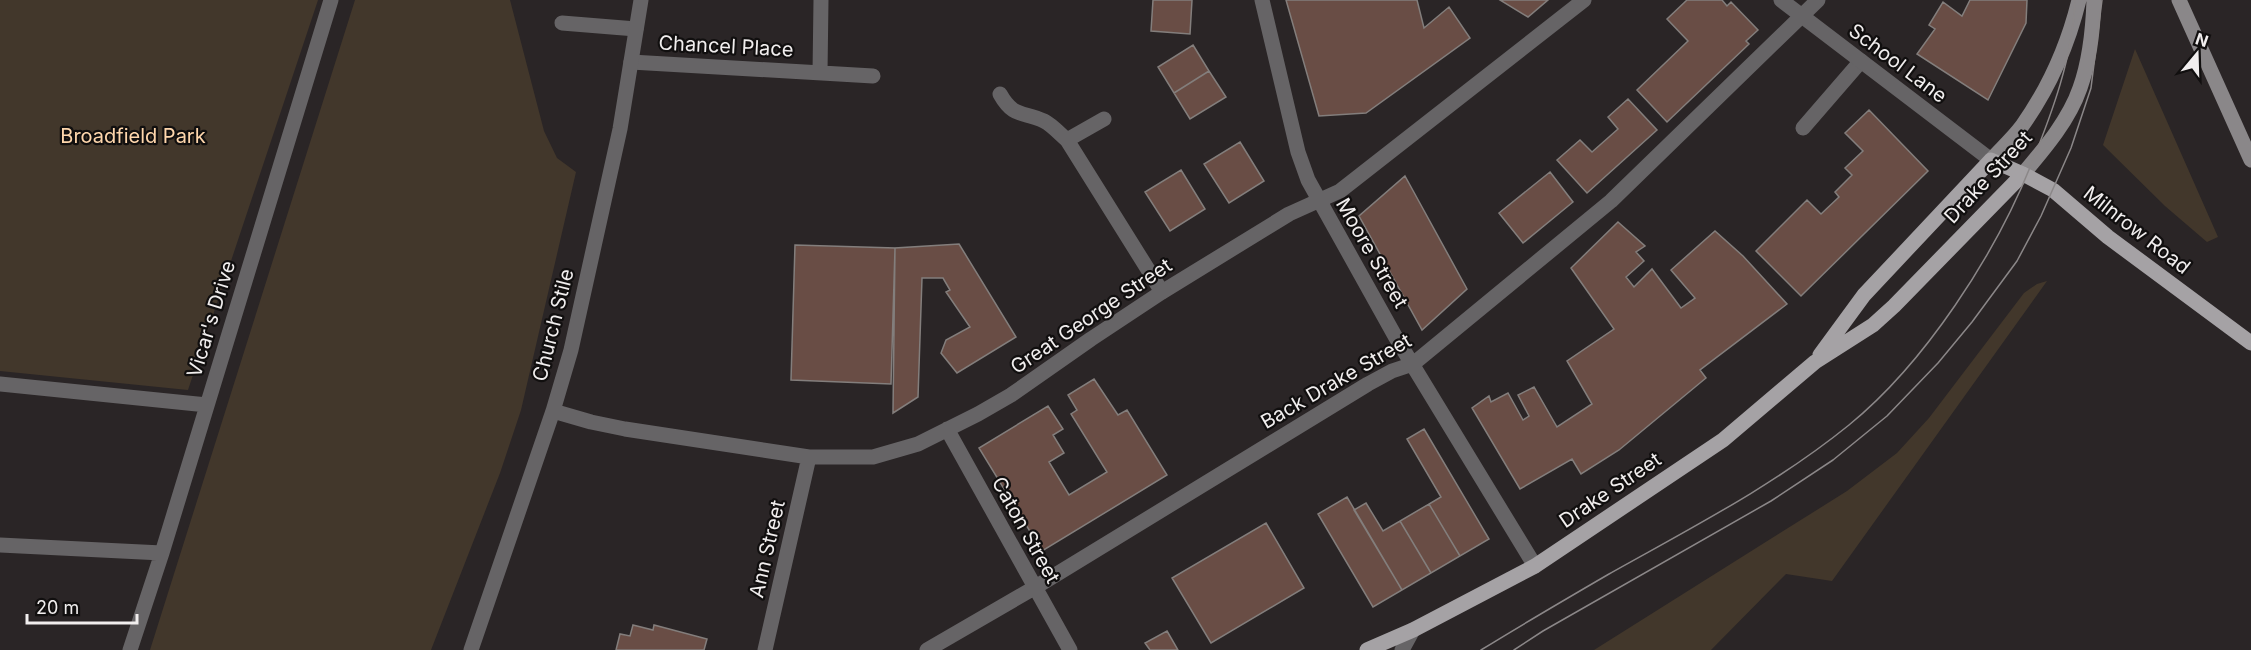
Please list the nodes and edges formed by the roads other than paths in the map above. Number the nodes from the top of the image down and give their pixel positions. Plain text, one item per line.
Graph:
1 (331, 0) edge
2 (641, 0) edge
3 (821, 0) edge
4 (1262, 0) edge
5 (1584, 0) edge
6 (1781, 0) edge
7 (1818, 0) edge
8 (2079, 0) edge
9 (2094, 0) edge
10 (2179, 0) edge
11 (1802, 16) junction
12 (562, 23) dead end
13 (636, 29) junction
14 (1862, 61) junction
15 (631, 62) junction
16 (820, 73) junction
17 (873, 76) dead end
18 (1000, 94) dead end
19 (1104, 119) dead end
20 (1803, 128) dead end
21 (1067, 140) junction
22 (1991, 160) junction
23 (2251, 160) edge
24 (2023, 174) junction
25 (1318, 200) junction
26 (1162, 292) junction
27 (2251, 342) edge
28 (1815, 362) junction
29 (1413, 364) junction
30 (0, 384) edge
31 (207, 405) junction
32 (553, 411) junction
33 (947, 429) junction
34 (809, 457) junction
35 (0, 545) edge
36 (162, 554) junction
37 (1535, 566) junction
38 (1034, 588) junction
39 (1413, 630) junction
40 (769, 649) edge
41 (130, 650) edge
42 (471, 650) edge
43 (927, 650) edge
44 (1070, 650) edge
45 (1367, 650) edge
46 (1385, 650) edge
47 (1402, 650) edge

1 - 31 street, Vicar's Drive
2 - 13 street, Church Stile
3 - 16 street, Chancel Place
4 - 25 street, Moore Street
5 - 25 street, Great George Street
6 - 11 street, School Lane
7 - 11 street, Back Drake Street
8 - 22 main road
9 - 24 main road, Drake Street
10 - 23 main road
11 - 14 street, School Lane
11 - 29 street, Back Drake Street
12 - 13 street
13 - 15 street, Church Stile
14 - 20 street
14 - 22 street, School Lane
15 - 16 street, Chancel Place
15 - 32 street, Church Stile
16 - 17 street, Chancel Place
18 - 21 street
19 - 21 street
21 - 26 street
22 - 24 main road, Milnrow Road
22 - 28 main road, Drake Street
24 - 27 main road, Milnrow Road
24 - 28 main road, Drake Street
25 - 26 street, Great George Street
25 - 29 street, Moore Street
26 - 33 street, Great George Street
28 - 37 main road, Drake Street
29 - 37 street, Moore Street
29 - 38 street, Back Drake Street
30 - 31 street
31 - 36 street, Vicar's Drive
32 - 34 street, Great George Street
32 - 42 street, Church Stile
33 - 34 street, Great George Street
33 - 38 street, Caton Street
34 - 40 street, Ann Street
35 - 36 street
36 - 41 street, Vicar's Drive
37 - 39 main road, Drake Street
38 - 43 street, Back Drake Street
38 - 44 street, Caton Street
39 - 45 main road, Drake Street
39 - 46 main road, Drake Street
39 - 47 street

